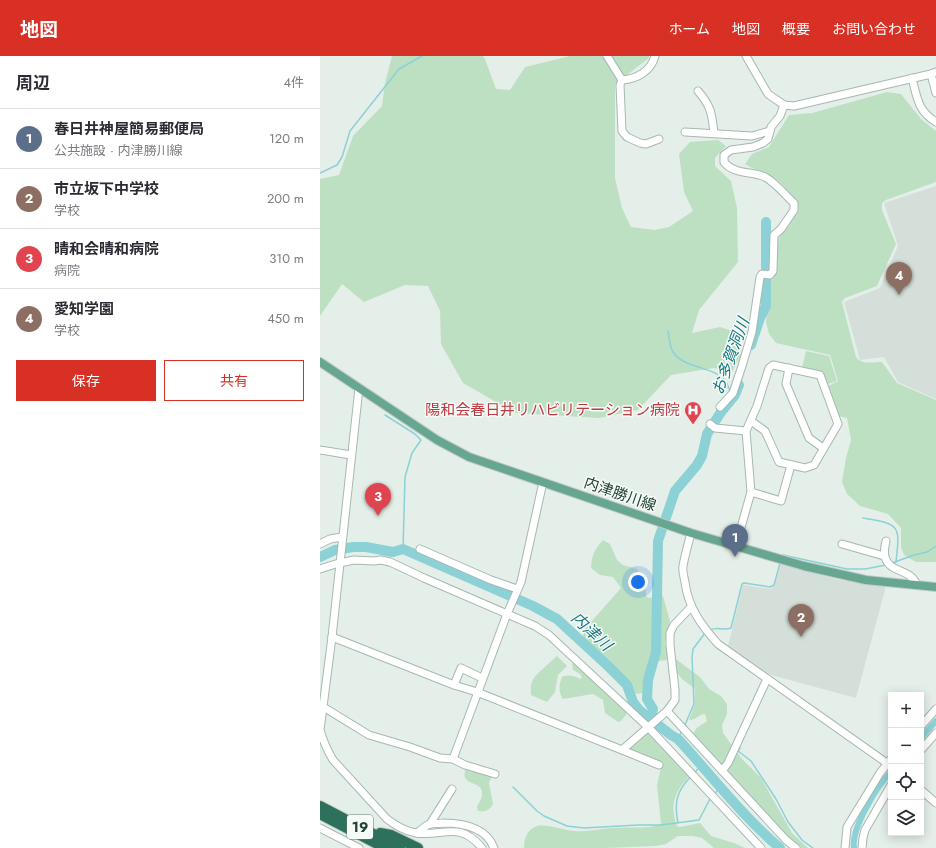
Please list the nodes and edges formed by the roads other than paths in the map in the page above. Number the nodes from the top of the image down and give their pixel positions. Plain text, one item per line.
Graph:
1 (607, 56) edge
2 (655, 56) edge
3 (746, 56) edge
4 (934, 73) edge
5 (912, 78) junction
6 (622, 80) junction
7 (698, 91) dead end
8 (936, 93) edge
9 (784, 105) junction
10 (936, 122) edge
11 (770, 131) junction
12 (685, 132) dead end
13 (714, 133) junction
14 (659, 139) dead end
15 (320, 362) edge
16 (789, 368) junction
17 (359, 388) junction
18 (720, 407) dead end
19 (751, 421) junction
20 (710, 424) dead end
21 (746, 431) junction
22 (823, 448) junction
23 (320, 450) edge
24 (351, 455) junction
25 (791, 465) junction
26 (543, 482) junction
27 (751, 492) junction
28 (691, 533) junction
29 (342, 537) junction
30 (886, 541) dead end
31 (320, 544) edge
32 (842, 544) dead end
33 (736, 545) junction
34 (420, 549) dead end
35 (884, 556) junction
36 (340, 563) junction
37 (320, 569) edge
38 (917, 585) junction
39 (936, 587) edge
40 (517, 589) junction
41 (692, 607) junction
42 (507, 614) junction
43 (332, 637) junction
44 (482, 678) junction
45 (767, 679) junction
46 (454, 685) junction
47 (477, 692) junction
48 (322, 705) edge
49 (936, 709) edge
50 (667, 711) junction
51 (924, 723) edge
52 (649, 728) junction
53 (936, 733) edge
54 (321, 738) edge
55 (924, 747) edge
56 (622, 750) junction
57 (453, 759) junction
58 (888, 762) edge
59 (889, 764) edge
60 (659, 765) dead end
61 (722, 771) junction
62 (495, 774) dead end
63 (452, 789) dead end
64 (888, 790) edge
65 (924, 793) edge
66 (936, 803) edge
67 (320, 806) edge
68 (320, 814) edge
69 (430, 824) junction
70 (320, 828) edge
71 (362, 832) junction
72 (417, 833) junction
73 (359, 848) edge
74 (375, 848) edge
75 (385, 848) edge
76 (400, 848) edge
77 (418, 848) edge
78 (482, 848) edge
79 (494, 848) edge
80 (761, 848) edge
81 (796, 848) edge
82 (844, 848) edge
83 (862, 848) edge

1 - 6 street
2 - 6 street
3 - 9 street
4 - 5 street
4 - 8 street
5 - 9 street
5 - 10 street
6 - 14 street
7 - 13 street
9 - 11 street
11 - 13 street
11 - 18 street
12 - 13 street
15 - 17 main road, 内津勝川線
16 - 19 street
16 - 22 street
16 - 22 street
17 - 24 street
17 - 26 main road, 内津勝川線
19 - 21 street
19 - 25 street
20 - 21 street
21 - 27 street
22 - 25 street
23 - 24 street
24 - 29 street
25 - 27 street
26 - 28 main road, 内津勝川線
26 - 40 street
27 - 33 street
28 - 33 main road, 内津勝川線
28 - 41 street
29 - 31 street
29 - 36 street
30 - 35 street
32 - 35 street
33 - 38 main road, 内津勝川線
34 - 40 street
35 - 38 street
36 - 37 street
36 - 42 street
36 - 43 street
38 - 39 main road, 内津勝川線
40 - 42 street
41 - 45 street
41 - 50 street
42 - 44 street
42 - 52 street
43 - 46 street
43 - 48 street
44 - 46 street
44 - 47 street
45 - 58 street
45 - 61 street
46 - 47 street
47 - 56 street
47 - 57 street
48 - 54 street
48 - 57 street
49 - 51 street
50 - 52 street
50 - 61 street
52 - 56 street
52 - 80 street
53 - 55 street
54 - 72 street
56 - 60 street
57 - 62 street
59 - 82 street
61 - 81 street
63 - 69 street
64 - 83 street
65 - 66 street
67 - 71 highway, 19
68 - 71 highway, 19
69 - 72 street
69 - 79 street
70 - 73 street
71 - 74 highway
71 - 75 highway, 19
71 - 76 highway, 19
71 - 77 highway
72 - 78 street

